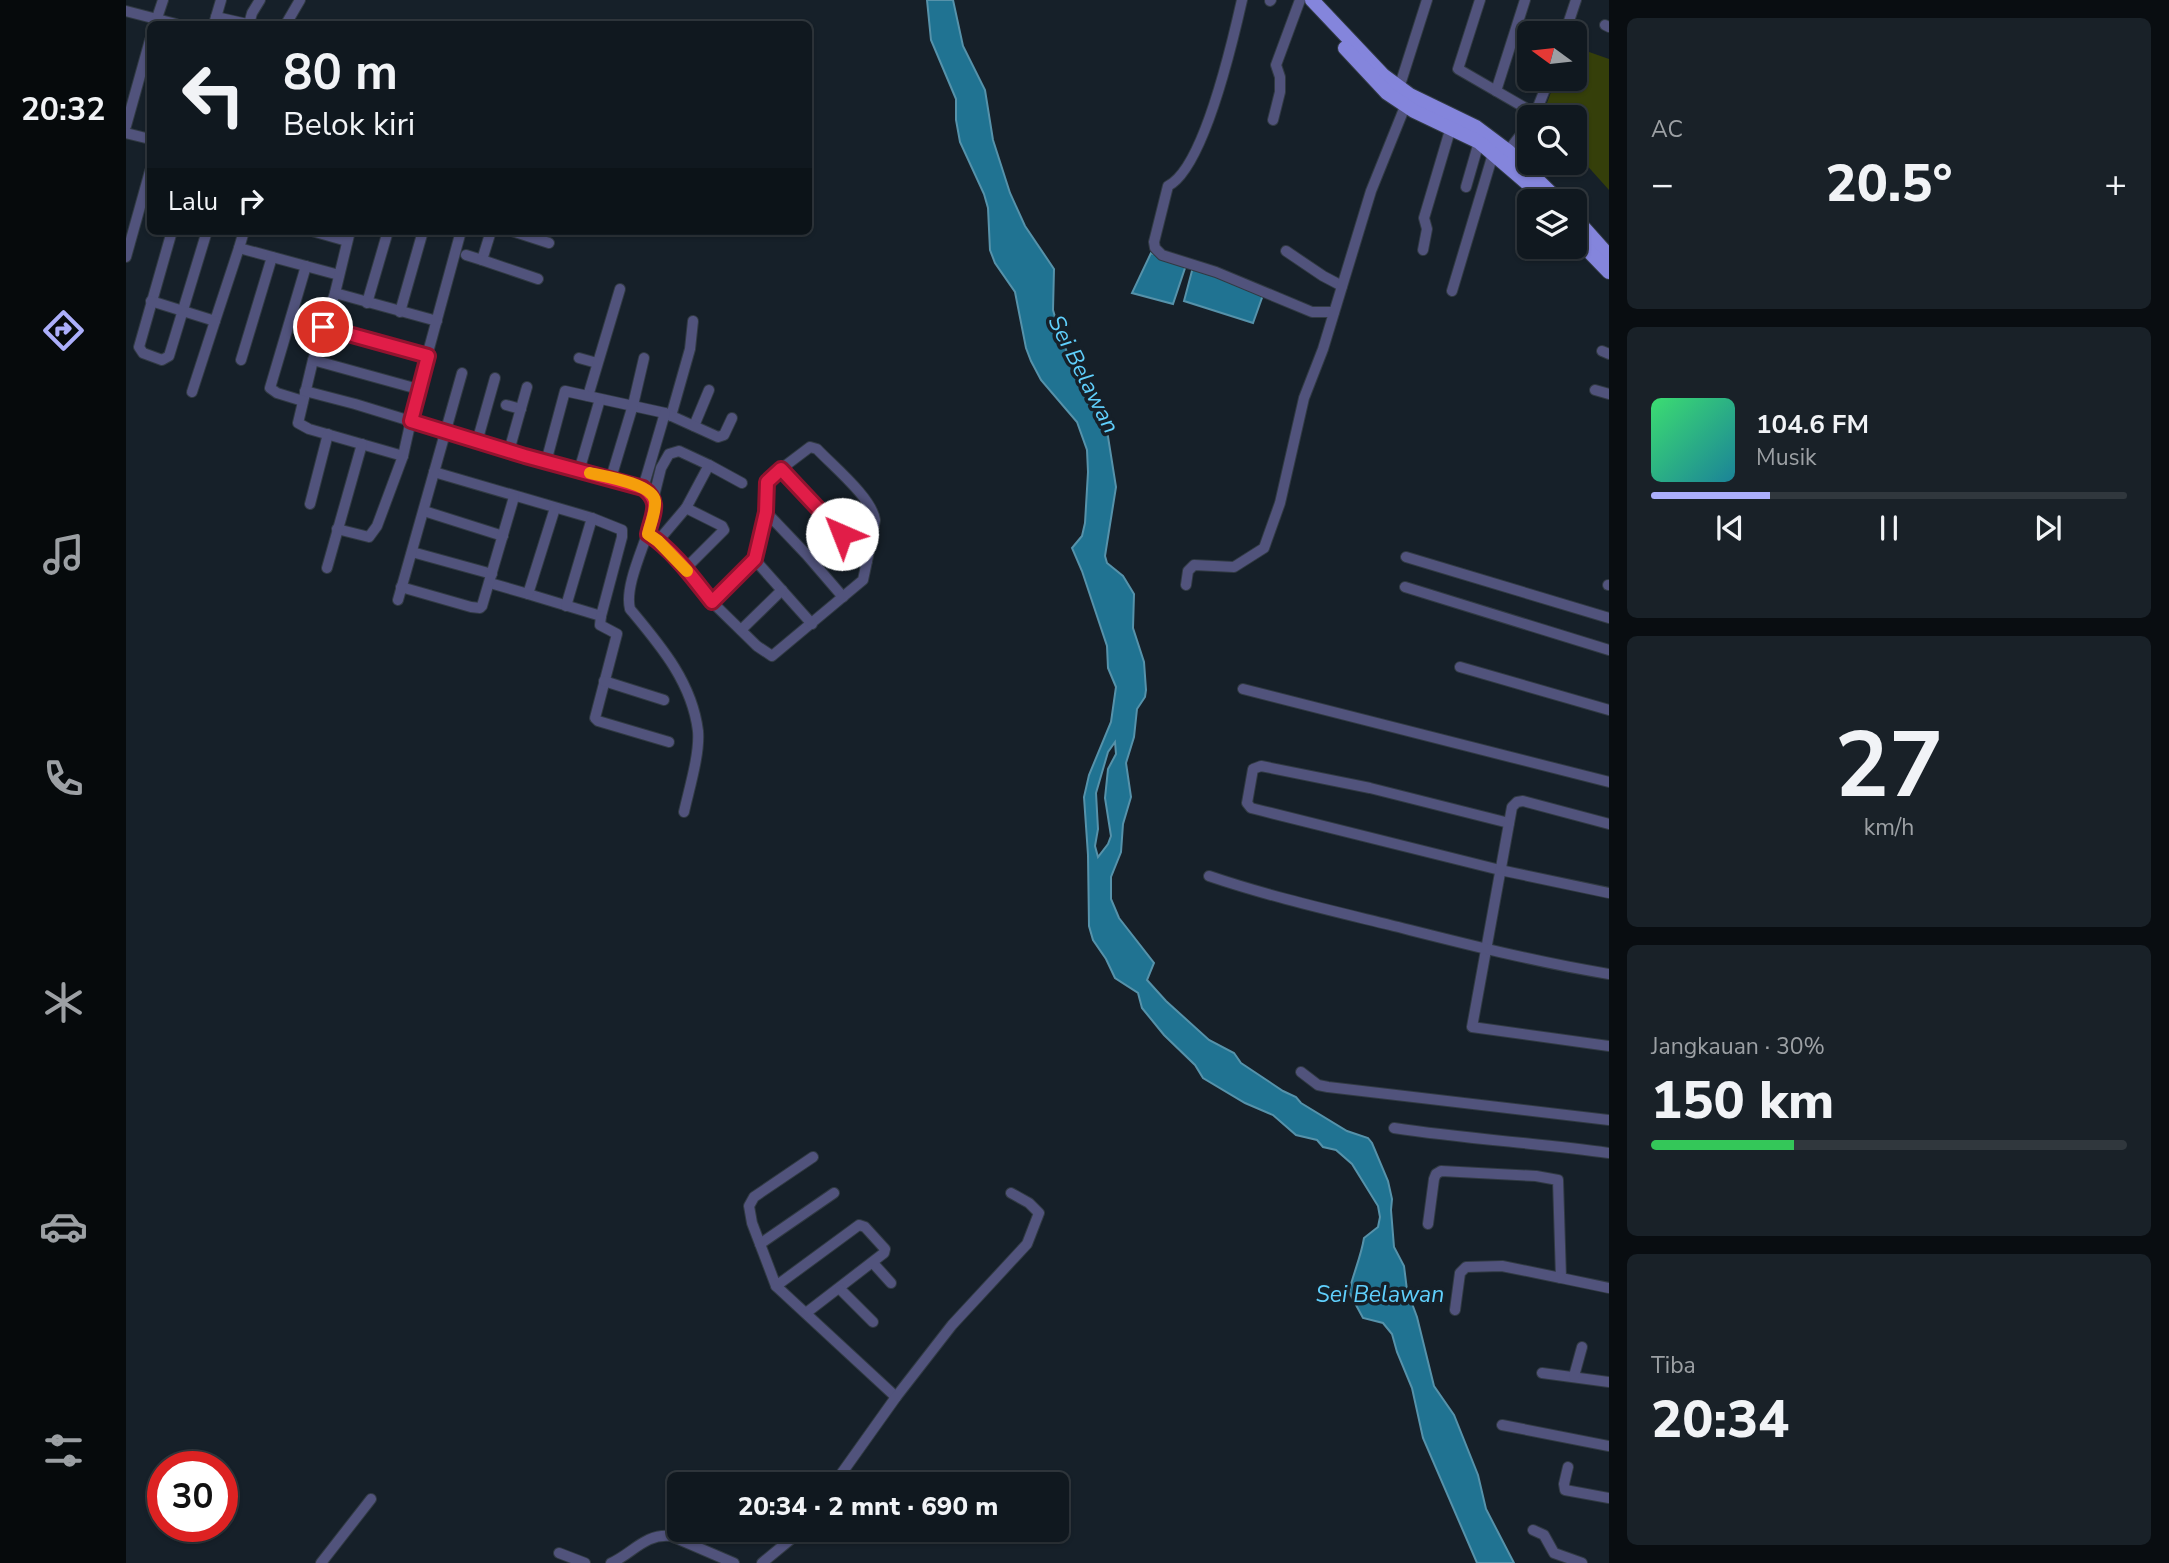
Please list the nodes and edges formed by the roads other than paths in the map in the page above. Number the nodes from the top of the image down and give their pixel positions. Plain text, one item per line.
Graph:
1 (163, 0) edge
2 (221, 0) edge
3 (260, 0) edge
4 (300, 0) edge
5 (1242, 0) edge
6 (1301, 0) edge
7 (1312, 0) edge
8 (1427, 0) edge
9 (1480, 0) edge
10 (1525, 0) edge
11 (1576, 0) edge
12 (126, 11) edge
13 (153, 21) edge
14 (156, 21) edge
15 (215, 21) edge
16 (249, 21) edge
17 (288, 21) edge
18 (1568, 21) edge
19 (1272, 34) dead end
20 (1285, 36) junction
21 (147, 51) edge
22 (1496, 91) junction
23 (1405, 97) junction
24 (1520, 105) edge
25 (1273, 120) dead end
26 (126, 126) edge
27 (1451, 127) junction
28 (126, 133) edge
29 (147, 138) edge
30 (1517, 140) edge
31 (1479, 142) junction
32 (1508, 151) junction
33 (1493, 154) junction
34 (1517, 167) edge
35 (1517, 168) edge
36 (1523, 175) edge
37 (1526, 175) edge
38 (1466, 187) dead end
39 (147, 188) edge
40 (1534, 189) edge
41 (1544, 189) edge
42 (1587, 231) edge
43 (171, 235) edge
44 (205, 235) edge
45 (243, 235) edge
46 (387, 235) edge
47 (422, 235) edge
48 (460, 235) edge
49 (490, 235) edge
50 (524, 235) edge
51 (349, 236) edge
52 (549, 243) dead end
53 (239, 248) junction
54 (1587, 249) edge
55 (1423, 250) dead end
56 (127, 251) edge
57 (1286, 251) dead end
58 (466, 255) dead end
59 (1609, 256) edge
60 (272, 257) junction
61 (482, 260) junction
62 (306, 266) junction
63 (1609, 272) edge
64 (339, 275) junction
65 (538, 279) dead end
66 (1342, 286) junction
67 (620, 289) dead end
68 (1452, 291) dead end
69 (335, 293) junction
70 (150, 301) junction
71 (367, 303) junction
72 (183, 311) junction
73 (400, 312) junction
74 (1334, 313) junction
75 (215, 321) junction
76 (437, 321) junction
77 (693, 321) dead end
78 (323, 327) junction
79 (428, 356) junction
80 (579, 358) dead end
81 (644, 358) dead end
82 (241, 360) dead end
83 (313, 360) junction
84 (597, 363) junction
85 (462, 373) dead end
86 (495, 378) dead end
87 (527, 387) dead end
88 (418, 389) junction
89 (709, 390) dead end
90 (1595, 390) dead end
91 (192, 392) dead end
92 (1609, 394) edge
93 (304, 396) junction
94 (588, 396) junction
95 (600, 399) junction
96 (506, 405) dead end
97 (633, 405) junction
98 (521, 409) junction
99 (668, 415) junction
100 (732, 418) dead end
101 (411, 421) junction
102 (694, 426) junction
103 (445, 433) junction
104 (328, 434) junction
105 (477, 442) junction
106 (362, 444) junction
107 (509, 451) junction
108 (403, 456) junction
109 (546, 461) junction
110 (709, 465) junction
111 (781, 469) junction
112 (579, 471) junction
113 (434, 472) junction
114 (611, 478) junction
115 (742, 482) dead end
116 (643, 488) junction
117 (653, 496) junction
118 (514, 497) junction
119 (310, 504) dead end
120 (555, 508) junction
121 (686, 508) junction
122 (424, 511) junction
123 (766, 512) junction
124 (592, 518) junction
125 (337, 529) junction
126 (648, 534) junction
127 (503, 536) junction
128 (658, 541) junction
129 (412, 552) junction
130 (1406, 557) dead end
131 (755, 559) junction
132 (867, 561) junction
133 (327, 568) dead end
134 (685, 569) junction
135 (491, 579) junction
136 (1186, 585) dead end
137 (401, 587) junction
138 (1405, 587) dead end
139 (782, 590) junction
140 (528, 594) junction
141 (843, 597) junction
142 (398, 600) dead end
143 (712, 602) junction
144 (566, 606) junction
145 (601, 616) junction
146 (1609, 618) edge
147 (812, 624) junction
148 (741, 630) junction
149 (1609, 650) edge
150 (1460, 667) dead end
151 (604, 681) junction
152 (1243, 689) dead end
153 (664, 700) dead end
154 (1609, 710) edge
155 (669, 742) dead end
156 (1609, 782) edge
157 (684, 812) dead end
158 (1509, 823) junction
159 (1609, 824) edge
160 (1500, 870) junction
161 (1209, 876) dead end
162 (1609, 894) edge
163 (1485, 949) junction
164 (1609, 974) edge
165 (1609, 1046) edge
166 (1301, 1072) dead end
167 (1609, 1120) edge
168 (1394, 1128) dead end
169 (1609, 1153) edge
170 (813, 1157) dead end
171 (834, 1193) dead end
172 (1011, 1193) dead end
173 (1428, 1224) dead end
174 (760, 1244) junction
175 (873, 1263) junction
176 (1561, 1278) junction
177 (891, 1283) dead end
178 (776, 1286) junction
179 (1609, 1288) edge
180 (840, 1289) junction
181 (1455, 1310) dead end
182 (806, 1313) junction
183 (873, 1322) dead end
184 (1582, 1347) dead end
185 (1542, 1373) dead end
186 (1574, 1377) junction
187 (1609, 1382) edge
188 (896, 1397) junction
189 (1502, 1424) dead end
190 (1609, 1446) edge
191 (1568, 1467) dead end
192 (843, 1472) edge
193 (1609, 1498) edge
194 (371, 1499) dead end
195 (1533, 1530) dead end
196 (787, 1542) edge
197 (559, 1553) dead end
198 (321, 1563) edge
199 (585, 1563) edge
200 (611, 1563) edge
201 (734, 1563) edge
202 (762, 1563) edge
203 (1582, 1563) edge

1 - 14 street
2 - 15 street
3 - 16 street
4 - 17 street
5 - 74 street
6 - 20 street
6 - 23 main road
7 - 23 main road
8 - 23 street
9 - 22 street
10 - 22 street
11 - 18 street
12 - 13 street
19 - 20 street
20 - 25 street
21 - 26 street
22 - 24 street
23 - 27 main road
23 - 32 main road
23 - 66 street
27 - 31 main road
27 - 55 street
28 - 29 street
30 - 32 street
31 - 33 main road
31 - 38 street
32 - 34 main road
33 - 35 main road
33 - 68 street
36 - 40 main road
37 - 41 main road
39 - 56 street
42 - 59 main road
43 - 70 street
44 - 72 street
45 - 53 street
46 - 71 street
47 - 73 street
48 - 76 street
49 - 61 street
50 - 52 street
51 - 64 street
53 - 60 street
53 - 75 street
54 - 63 main road
57 - 66 street
58 - 61 street
60 - 62 street
60 - 82 street
61 - 65 street
62 - 64 street
62 - 93 street
64 - 69 street
66 - 74 street
67 - 84 street
69 - 71 street
69 - 78 street
70 - 72 street
70 - 72 street
71 - 73 street
72 - 75 street
73 - 76 street
74 - 136 street
75 - 91 street
76 - 79 street
77 - 99 street
78 - 79 street
78 - 83 street
79 - 88 street
80 - 84 street
81 - 97 street
83 - 88 street
83 - 93 street
84 - 94 street
85 - 103 street
86 - 105 street
87 - 98 street
88 - 101 street
89 - 102 street
90 - 92 street
93 - 101 street
93 - 104 street
94 - 95 street
94 - 109 street
95 - 97 street
95 - 112 street
96 - 98 street
97 - 99 street
97 - 114 street
98 - 107 street
99 - 102 street
99 - 116 street
100 - 102 street
101 - 103 street
101 - 108 street
103 - 105 street
103 - 113 street
104 - 106 street
104 - 119 street
105 - 107 street
106 - 108 street
106 - 125 street
107 - 109 street
108 - 125 street
109 - 112 street
110 - 115 street
110 - 117 street
110 - 121 street
111 - 123 street
111 - 132 street
111 - 132 street
112 - 114 street
113 - 118 street
113 - 122 street
114 - 116 street
116 - 117 street
117 - 126 street
118 - 120 street
118 - 127 street
120 - 124 street
120 - 140 street
121 - 128 street
121 - 134 street
122 - 127 street
122 - 129 street
123 - 131 street
123 - 141 street
124 - 144 street
124 - 145 street
125 - 133 street
126 - 128 street
126 - 157 street
127 - 135 street
128 - 134 street
129 - 135 street
129 - 137 street
130 - 146 street
131 - 139 street
131 - 143 street
132 - 141 street
134 - 143 street
135 - 137 street
135 - 140 street
137 - 142 street
138 - 149 street
139 - 147 street
139 - 148 street
140 - 144 street
141 - 147 street
143 - 148 street
144 - 145 street
145 - 151 street
147 - 148 street
150 - 154 street
151 - 153 street
151 - 155 street
152 - 156 street
158 - 159 street
158 - 160 street
158 - 160 street
160 - 162 street
160 - 163 street
161 - 163 street
163 - 164 street
163 - 165 street
166 - 167 street
168 - 169 street
170 - 174 street
171 - 174 street
172 - 188 street
173 - 176 street
174 - 178 street
175 - 177 street
175 - 178 street
175 - 180 street
176 - 179 street
176 - 181 street
178 - 182 street
180 - 182 street
180 - 183 street
182 - 188 street
184 - 186 street
185 - 186 street
186 - 187 street
188 - 192 street
189 - 190 street
191 - 193 street
194 - 198 street
195 - 203 street
196 - 202 street
197 - 199 street
200 - 201 street

